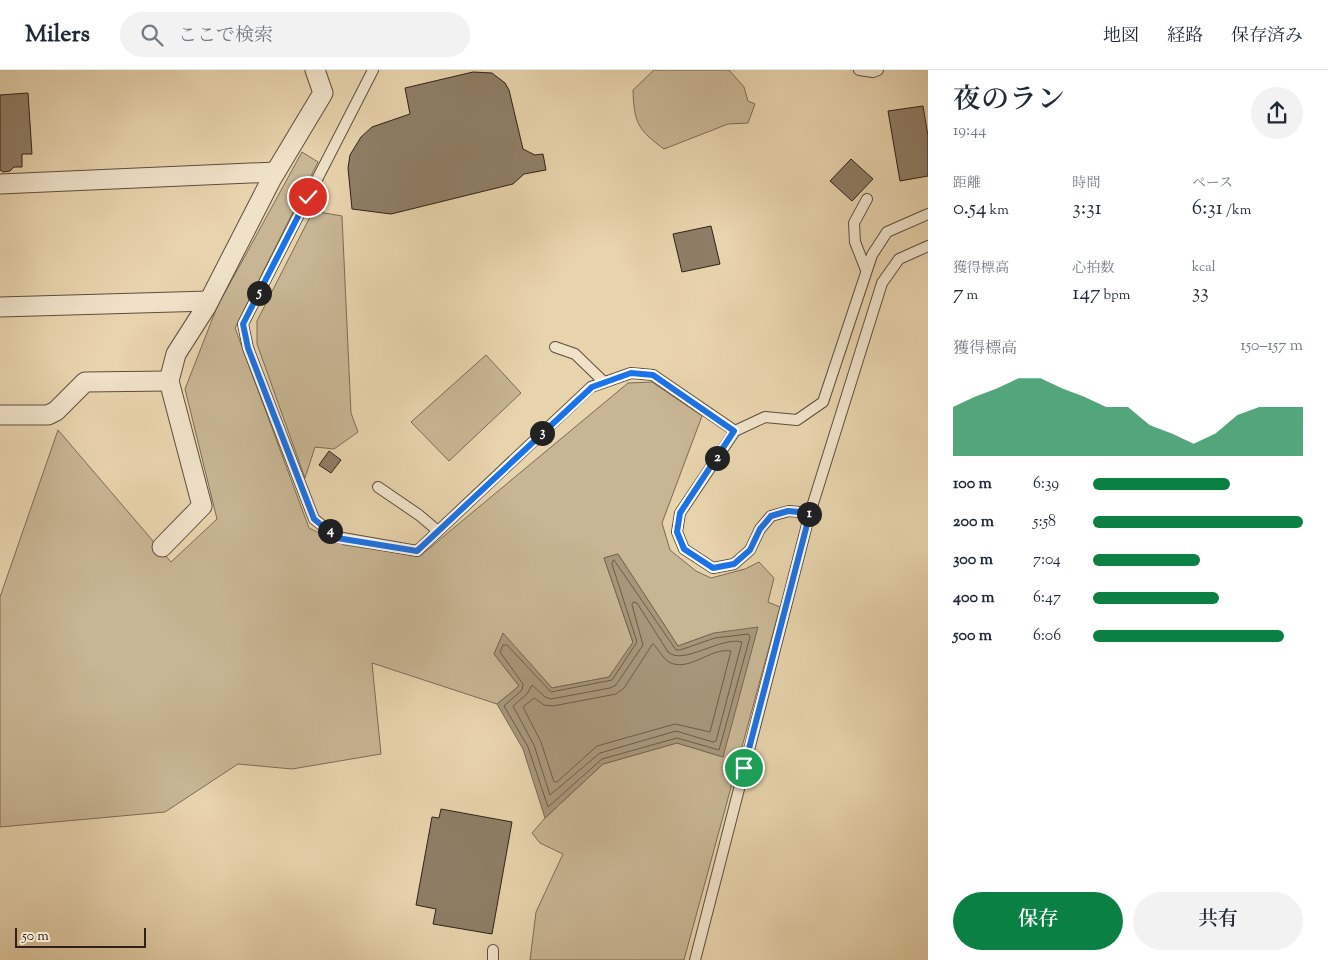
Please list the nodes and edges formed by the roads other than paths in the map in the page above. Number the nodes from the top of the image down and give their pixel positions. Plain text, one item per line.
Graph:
1 (315, 70) edge
2 (373, 70) edge
3 (859, 70) edge
4 (878, 70) edge
5 (275, 172) junction
6 (0, 184) edge
7 (867, 199) dead end
8 (928, 214) edge
9 (928, 246) edge
10 (866, 270) junction
11 (209, 301) junction
12 (0, 308) edge
13 (555, 347) dead end
14 (169, 381) junction
15 (604, 382) junction
16 (0, 415) edge
17 (734, 431) junction
18 (378, 487) dead end
19 (810, 513) junction
20 (438, 531) junction
21 (162, 547) dead end
22 (695, 960) edge

1 - 5 street
2 - 20 lane
3 - 4 lane
5 - 6 street
5 - 11 street
7 - 10 lane
8 - 10 lane
9 - 19 lane
10 - 17 lane
11 - 12 street
11 - 14 street
13 - 15 lane
14 - 16 street
14 - 21 street
15 - 17 lane
15 - 20 lane
17 - 19 lane
18 - 20 lane
19 - 22 lane

